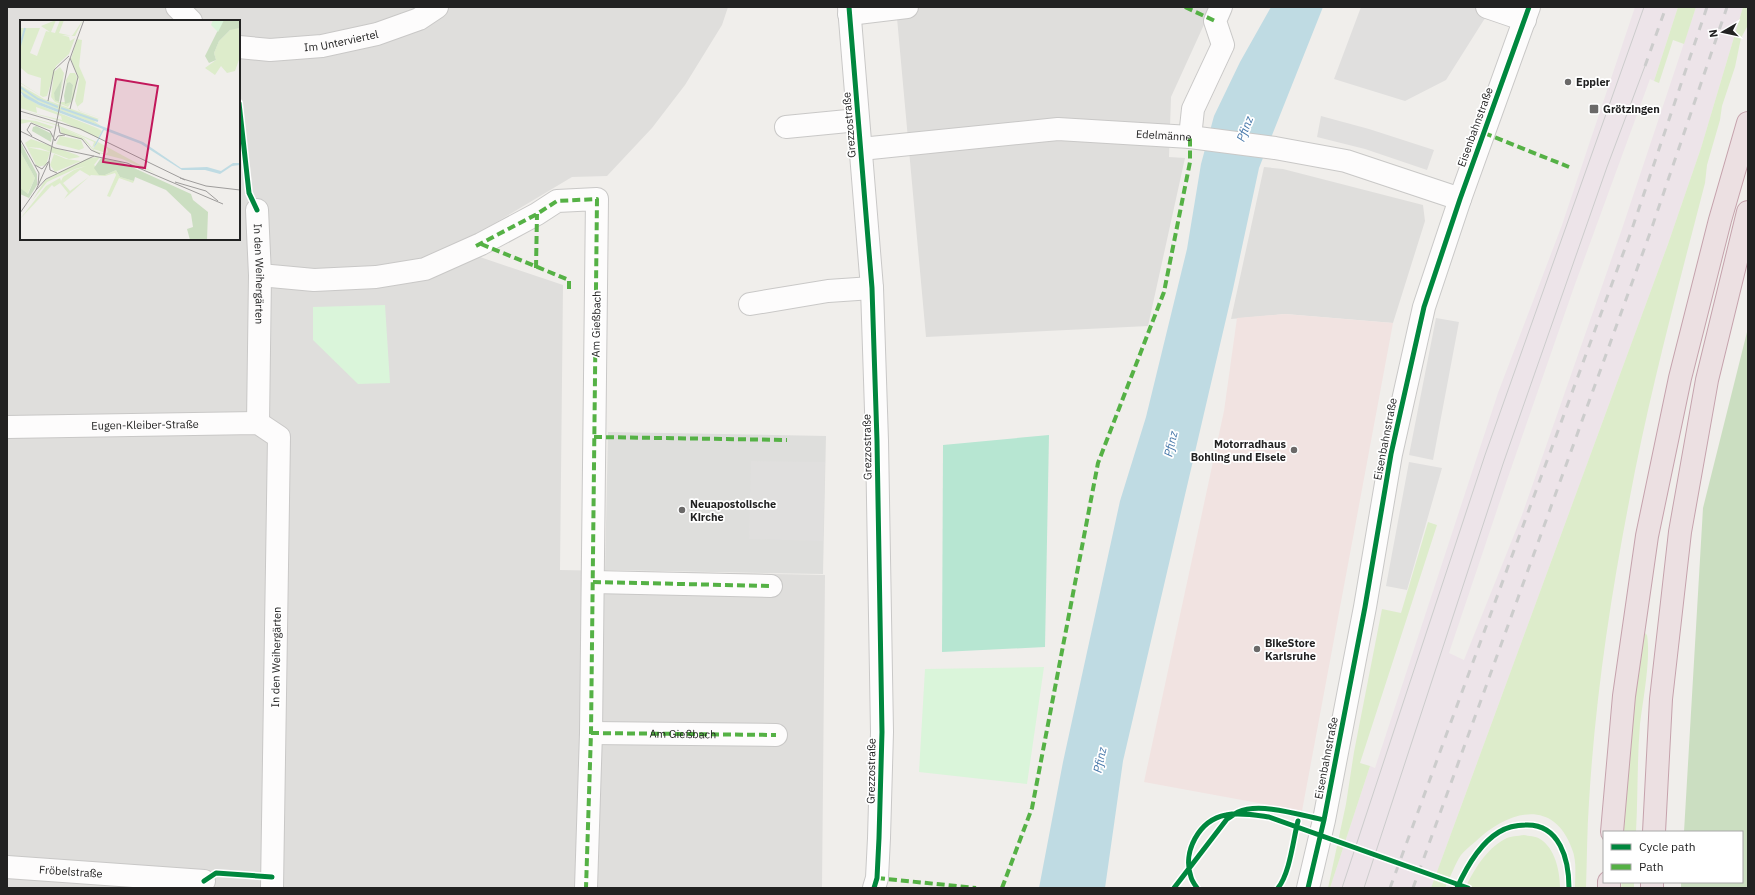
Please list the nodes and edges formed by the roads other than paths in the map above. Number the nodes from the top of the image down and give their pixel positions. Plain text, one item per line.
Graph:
1 (177, 7) edge
2 (437, 7) edge
3 (907, 7) edge
4 (1222, 7) edge
5 (1487, 7) edge
6 (849, 10) edge
7 (1527, 14) edge
8 (190, 20) edge
9 (240, 47) edge
10 (858, 120) junction
11 (1748, 123) edge
12 (786, 127) dead end
13 (1197, 138) junction
14 (861, 149) junction
15 (1460, 199) junction
16 (257, 210) dead end
17 (1748, 212) edge
18 (260, 275) junction
19 (872, 288) junction
20 (750, 304) dead end
21 (258, 424) junction
22 (7, 427) edge
23 (593, 582) junction
24 (772, 586) dead end
25 (591, 733) junction
26 (776, 735) dead end
27 (1612, 831) edge
28 (1654, 831) edge
29 (7, 867) edge
30 (204, 881) dead end
31 (134, 882) edge
32 (272, 883) edge
33 (586, 888) edge
34 (874, 888) edge
35 (1308, 888) edge

1 - 8 street
2 - 9 street, Im Unterviertel
3 - 6 street
4 - 13 street
5 - 7 street
6 - 10 street, Grezzostraße
7 - 15 street, Eisenbahnstraße
10 - 12 street
10 - 14 street, Grezzostraße
11 - 27 highway
13 - 14 street, Edelmänne
13 - 15 street, Edelmänne
14 - 19 street, Grezzostraße
15 - 35 street, Eisenbahnstraße
16 - 18 street, In den Weihergärten
17 - 28 highway
18 - 21 street, In den Weihergärten
18 - 23 street, Am Gießbach
19 - 20 street
19 - 34 street, Grezzostraße
21 - 22 street, Eugen-Kleiber-Straße
21 - 32 street, In den Weihergärten
23 - 24 street
23 - 25 street, Am Gießbach
25 - 26 street, Am Gießbach
25 - 33 street, Am Gießbach
29 - 31 street, Fröbelstraße
30 - 31 street, Fröbelstraße

